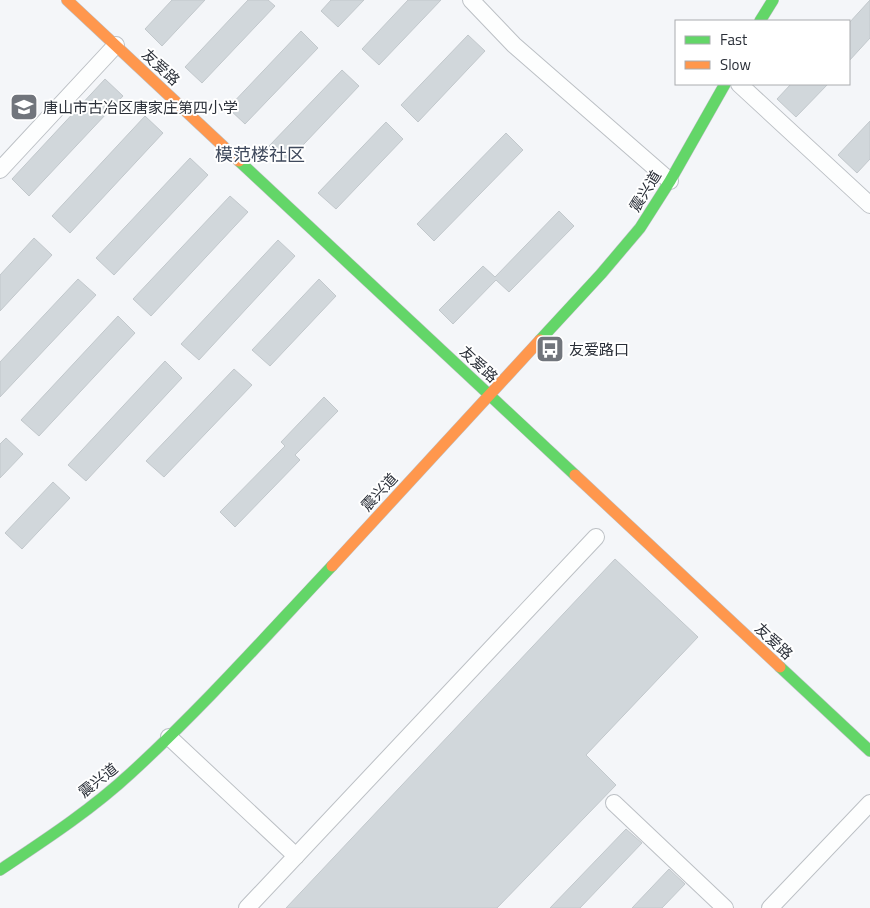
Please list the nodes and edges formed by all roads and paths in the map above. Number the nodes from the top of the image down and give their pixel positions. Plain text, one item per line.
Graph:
1 (66, 0) edge
2 (471, 0) edge
3 (772, 0) edge
4 (761, 20) edge
5 (116, 45) junction
6 (724, 85) edge
7 (740, 85) edge
8 (0, 170) edge
9 (670, 181) junction
10 (870, 205) edge
11 (490, 395) junction
12 (596, 537) dead end
13 (169, 737) junction
14 (870, 751) edge
15 (870, 802) edge
16 (614, 803) dead end
17 (296, 856) junction
18 (0, 870) edge
19 (247, 908) edge
20 (725, 908) edge
21 (770, 908) edge

1 - 5 street, 友爱路
2 - 9 street
3 - 4 street
5 - 8 street
5 - 11 street, 友爱路
6 - 9 street, 震兴道
7 - 10 street
9 - 11 street, 震兴道
11 - 13 street, 震兴道
11 - 14 street, 友爱路
12 - 17 street
13 - 17 street
13 - 18 street, 震兴道
15 - 21 street
16 - 20 street
17 - 19 street

